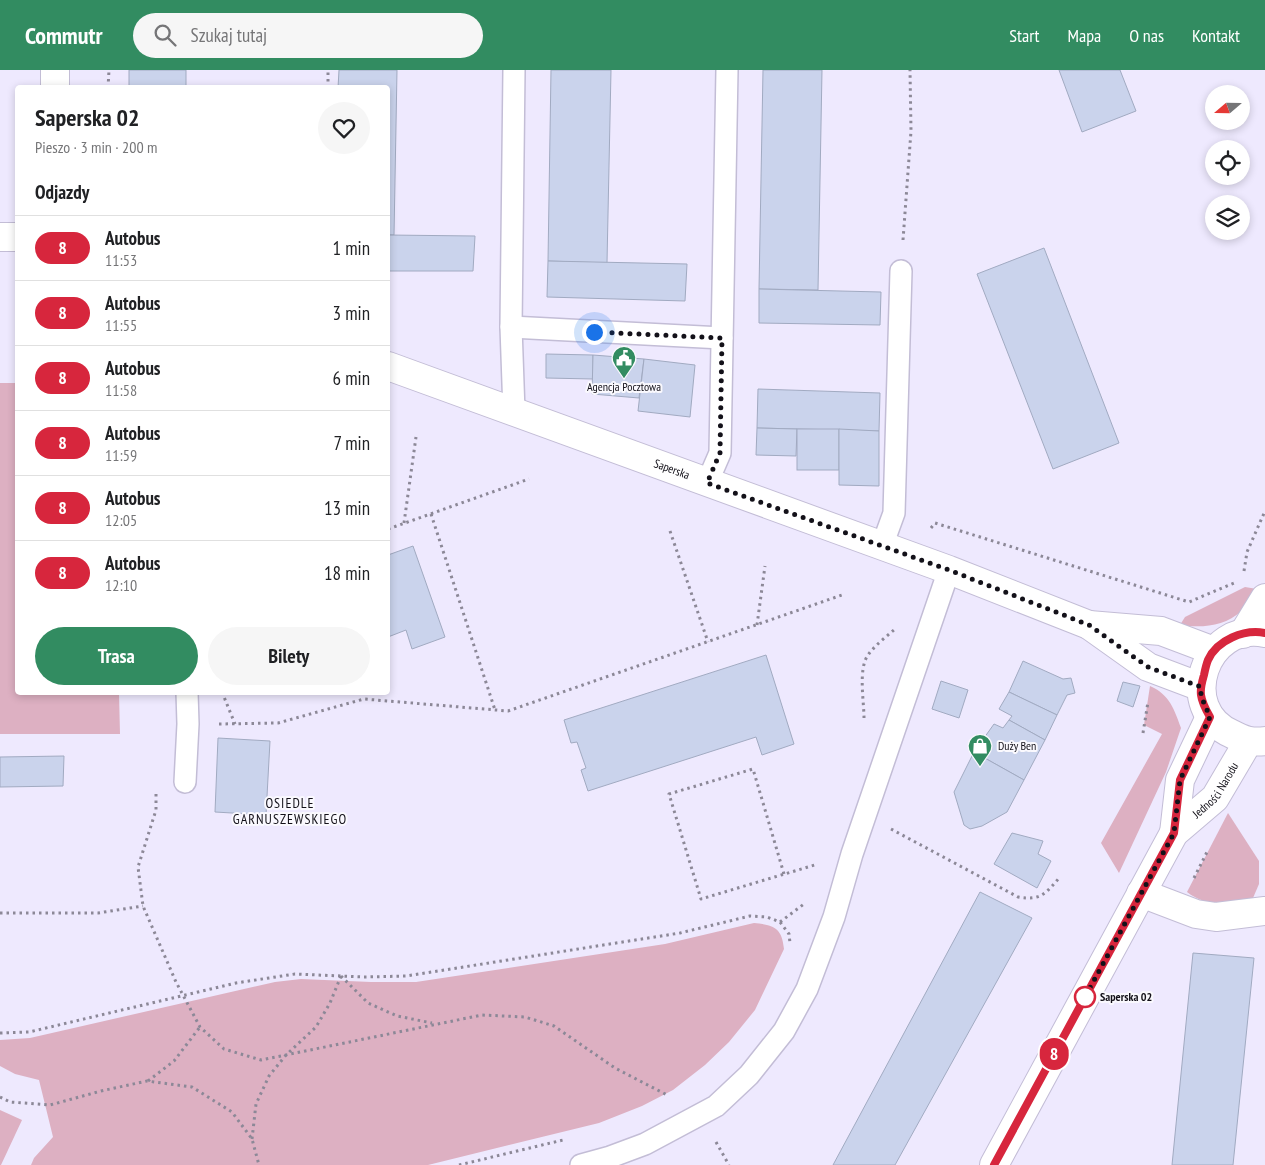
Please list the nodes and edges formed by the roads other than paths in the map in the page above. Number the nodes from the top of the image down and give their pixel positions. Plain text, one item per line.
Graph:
1 (55, 70) edge
2 (514, 70) edge
3 (727, 70) edge
4 (55, 85) edge
5 (0, 237) edge
6 (15, 237) edge
7 (901, 271) road end
8 (511, 327) junction
9 (722, 338) junction
10 (390, 367) edge
11 (514, 412) junction
12 (707, 483) junction
13 (882, 546) junction
14 (949, 570) junction
15 (1265, 598) edge
16 (1089, 625) junction
17 (1254, 633) edge
18 (1214, 651) junction
19 (1201, 687) junction
20 (187, 695) edge
21 (1210, 717) junction
22 (1256, 741) edge
23 (185, 782) dead end
24 (1174, 833) junction
25 (1142, 893) junction
26 (1265, 911) edge
27 (580, 1165) edge
28 (994, 1165) edge

1 - 4 street
2 - 8 lane
3 - 9 lane
5 - 6 street
7 - 13 lane
8 - 9 lane
8 - 11 lane
9 - 12 lane
10 - 11 street, Saperska
11 - 12 street, Saperska
12 - 13 street, Saperska
13 - 14 street, Saperska
14 - 16 street, Saperska
14 - 27 lane
15 - 17 street
16 - 18 street
16 - 19 street, Saperska
17 - 18 street
18 - 19 street
19 - 21 street
20 - 23 lane
21 - 22 street
21 - 24 street, Jedności Narodu
22 - 24 street, Jedności Narodu
24 - 25 street, Jedności Narodu
25 - 26 street
25 - 28 street, Jedności Narodu

